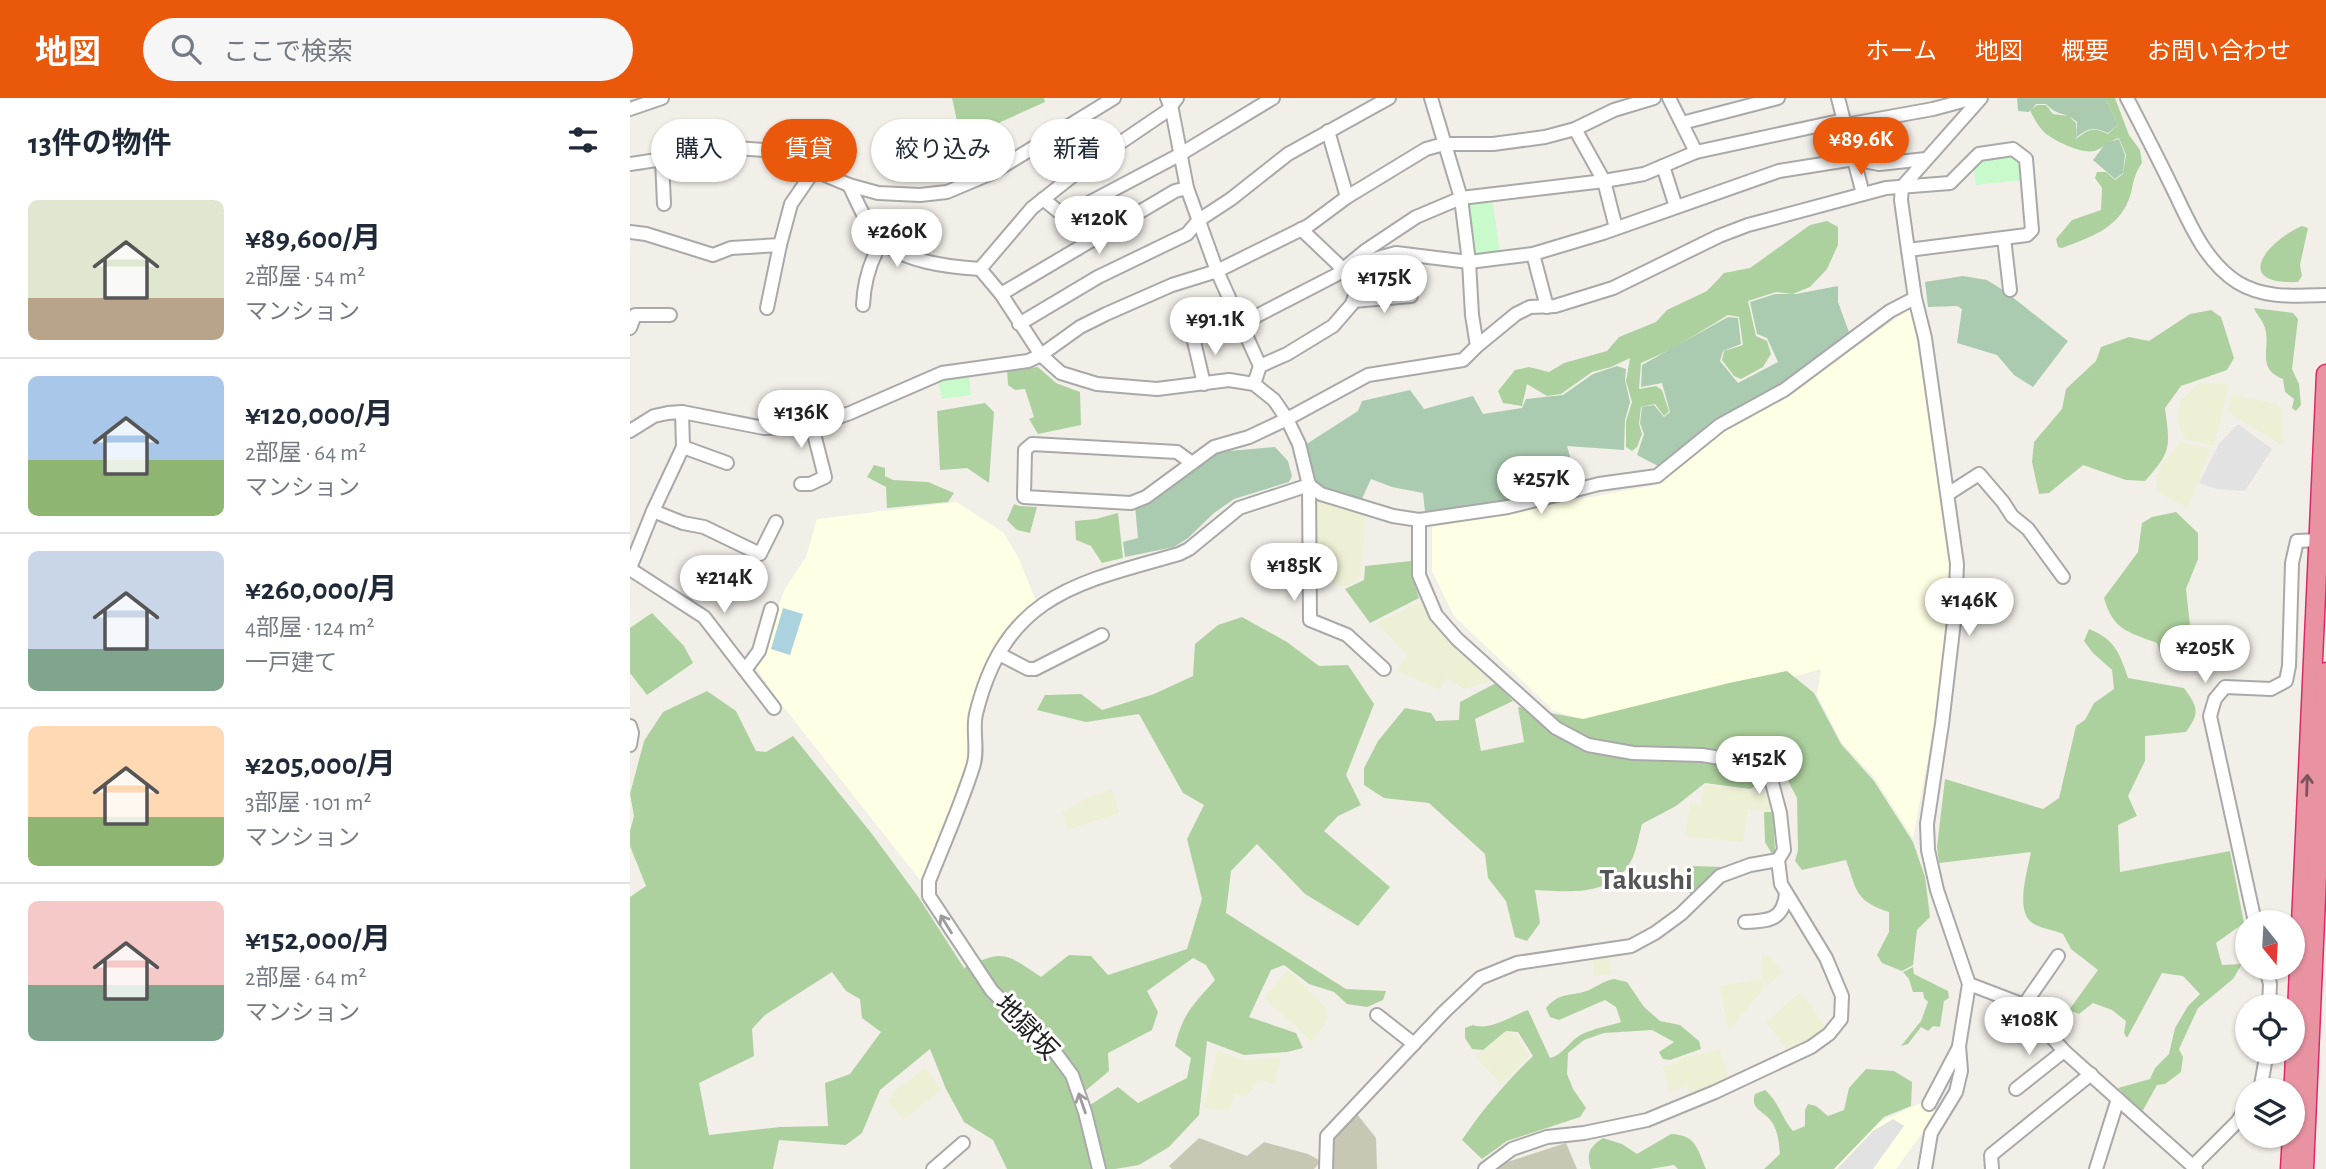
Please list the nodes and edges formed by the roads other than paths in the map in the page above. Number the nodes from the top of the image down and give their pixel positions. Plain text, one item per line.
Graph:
1 (662, 98) edge
2 (1114, 98) edge
3 (1273, 98) edge
4 (1390, 98) edge
5 (1431, 98) edge
6 (1654, 98) edge
7 (1670, 98) edge
8 (1778, 98) edge
9 (1838, 98) edge
10 (1974, 98) edge
11 (1981, 98) edge
12 (2127, 98) edge
13 (1171, 100) edge
14 (630, 109) edge
15 (1844, 123) junction
16 (1682, 124) junction
17 (1575, 129) junction
18 (1328, 131) junction
19 (1444, 144) junction
20 (1696, 152) junction
21 (1179, 155) junction
22 (1854, 159) junction
23 (1926, 159) junction
24 (651, 161) edge
25 (630, 164) edge
26 (1663, 166) junction
27 (1604, 181) junction
28 (663, 182) edge
29 (806, 182) edge
30 (843, 182) edge
31 (849, 185) junction
32 (1902, 187) junction
33 (1187, 188) junction
34 (1863, 194) junction
35 (1347, 197) junction
36 (1043, 198) junction
37 (1461, 198) junction
38 (664, 204) dead end
39 (1676, 207) junction
40 (1199, 220) junction
41 (1616, 228) junction
42 (1301, 229) junction
43 (630, 232) edge
44 (2004, 238) junction
45 (882, 241) junction
46 (780, 245) junction
47 (1908, 250) junction
48 (1533, 254) junction
49 (1469, 262) junction
50 (980, 269) junction
51 (1343, 269) junction
52 (1217, 271) junction
53 (2010, 290) dead end
54 (1000, 294) junction
55 (2326, 295) edge
56 (1410, 296) dead end
57 (1915, 298) junction
58 (1353, 301) junction
59 (863, 305) dead end
60 (767, 307) dead end
61 (1547, 307) junction
62 (670, 315) dead end
63 (1019, 324) junction
64 (1241, 324) junction
65 (630, 328) edge
66 (1193, 337) dead end
67 (1477, 346) junction
68 (1041, 355) junction
69 (1260, 366) junction
70 (2326, 374) edge
71 (1204, 384) junction
72 (1254, 384) junction
73 (682, 412) junction
74 (1287, 419) junction
75 (812, 426) junction
76 (630, 431) edge
77 (683, 447) junction
78 (727, 463) dead end
79 (1192, 463) junction
80 (801, 484) dead end
81 (1309, 485) junction
82 (1948, 494) junction
83 (653, 511) junction
84 (1419, 520) junction
85 (776, 522) dead end
86 (2319, 540) junction
87 (630, 568) edge
88 (2063, 578) dead end
89 (771, 609) dead end
90 (1102, 635) dead end
91 (999, 654) junction
92 (1384, 669) dead end
93 (745, 670) junction
94 (2326, 672) edge
95 (2325, 694) edge
96 (774, 708) dead end
97 (630, 726) edge
98 (630, 745) edge
99 (2324, 786) edge
100 (1778, 860) junction
101 (2321, 865) edge
102 (1786, 894) junction
103 (2253, 910) edge
104 (1745, 922) dead end
105 (2320, 952) edge
106 (2058, 957) dead end
107 (1969, 984) junction
108 (2024, 1005) junction
109 (1377, 1015) dead end
110 (1414, 1044) junction
111 (1959, 1046) junction
112 (2064, 1051) junction
113 (2091, 1074) junction
114 (2294, 1078) edge
115 (2016, 1089) dead end
116 (2118, 1099) junction
117 (1929, 1104) dead end
118 (2235, 1124) edge
119 (962, 1143) dead end
120 (2291, 1148) edge
121 (2194, 1168) edge
122 (933, 1169) edge
123 (1099, 1169) edge
124 (1326, 1169) edge
125 (1485, 1169) edge
126 (1925, 1169) edge
127 (1992, 1169) edge
128 (2096, 1169) edge
129 (2290, 1169) edge
130 (2304, 1169) edge

1 - 14 street
2 - 31 street
3 - 21 street
4 - 18 street
5 - 19 street
6 - 17 street
7 - 16 street
8 - 16 street
9 - 15 street
10 - 15 street
11 - 23 street
12 - 55 street
13 - 21 street
13 - 36 street
15 - 20 street
15 - 22 street
16 - 20 street
17 - 19 street
17 - 27 street
18 - 35 street
18 - 40 street
19 - 35 street
19 - 37 street
20 - 26 street
21 - 33 street
21 - 36 street
22 - 23 street
22 - 34 street
22 - 39 street
23 - 32 street
24 - 25 street
26 - 27 street
26 - 39 street
27 - 37 street
27 - 41 street
28 - 38 street
29 - 46 street
30 - 31 street
31 - 45 street
32 - 34 street
32 - 44 street
32 - 47 street
33 - 40 street
33 - 54 street
34 - 61 street
35 - 42 street
36 - 50 street
37 - 49 street
37 - 51 street
39 - 41 street
40 - 52 street
40 - 63 street
41 - 48 street
42 - 51 street
42 - 52 street
43 - 46 street
44 - 47 street
44 - 53 street
45 - 50 street
45 - 59 street
46 - 60 street
47 - 57 street
48 - 49 street
48 - 61 street
49 - 58 street
49 - 67 street
50 - 54 street
51 - 64 street
52 - 64 street
52 - 68 street
54 - 63 street
56 - 58 street
57 - 82 street
57 - 84 street
58 - 69 street
61 - 67 street
62 - 65 street
63 - 68 street
64 - 69 street
66 - 71 street
67 - 74 street
68 - 71 street
68 - 75 street
69 - 72 street
70 - 86 highway
71 - 72 street
72 - 74 street
73 - 75 street
73 - 76 street
73 - 77 street
74 - 79 street
74 - 81 street
75 - 80 street
77 - 78 street
77 - 83 street
79 - 79 street
81 - 84 street
81 - 91 street
81 - 92 street
82 - 88 street
82 - 107 street
83 - 85 street
83 - 87 street
84 - 100 street
86 - 103 street
114 -> 86 highway
87 - 93 street
89 - 93 street
90 - 91 street
123 -> 91 street, 地獄坂
93 - 96 street
94 - 95 highway
95 - 99 highway
97 - 98 street
99 - 101 highway
100 - 102 street
100 - 110 street
101 - 105 highway
102 - 104 street
102 - 125 street
105 - 130 highway
106 - 108 street
107 - 108 street
107 - 111 street
108 - 112 street
109 - 110 street
110 - 124 street
111 - 117 street
111 - 126 street
112 - 113 street
112 - 115 street
113 - 116 street
113 - 127 street
116 - 121 street
116 - 128 street
118 - 121 street
119 - 122 street
120 - 129 highway

